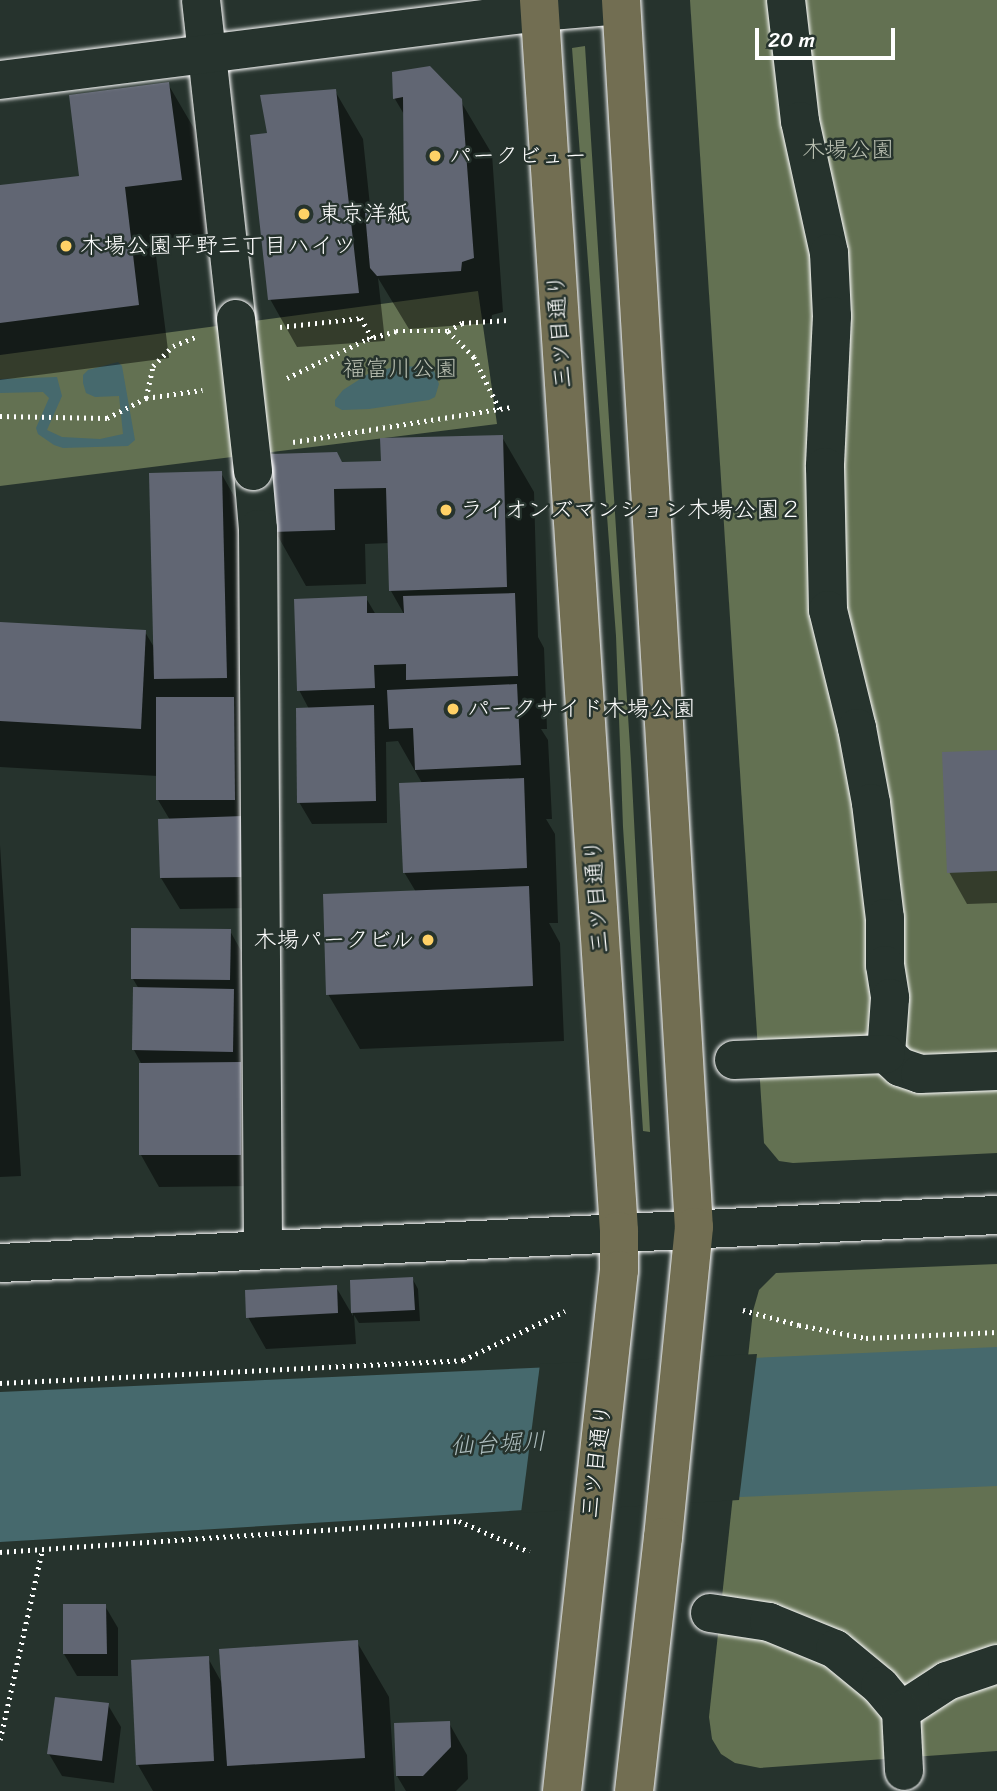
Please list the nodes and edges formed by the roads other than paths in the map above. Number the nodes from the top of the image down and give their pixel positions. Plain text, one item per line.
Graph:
1 (201, 0) edge
2 (786, 0) edge
3 (621, 3) edge
4 (539, 6) edge
5 (204, 55) junction
6 (0, 80) edge
7 (886, 1054) junction
8 (734, 1060) dead end
9 (997, 1071) edge
10 (997, 1214) edge
11 (694, 1227) junction
12 (619, 1231) junction
13 (263, 1250) junction
14 (0, 1263) edge
15 (710, 1613) dead end
16 (997, 1664) edge
17 (901, 1711) junction
18 (904, 1771) dead end
19 (562, 1791) edge
20 (634, 1791) edge

1 - 5 street
2 - 7 street
3 - 4 street
3 - 11 main road
4 - 5 street
4 - 12 main road, 三ツ目通り
5 - 6 street
5 - 13 street, bridge
7 - 8 street
7 - 9 street
10 - 11 street
11 - 12 street
11 - 20 main road
12 - 13 street
12 - 19 main road, 三ツ目通り
13 - 14 street
15 - 17 street
16 - 17 street
17 - 18 street

